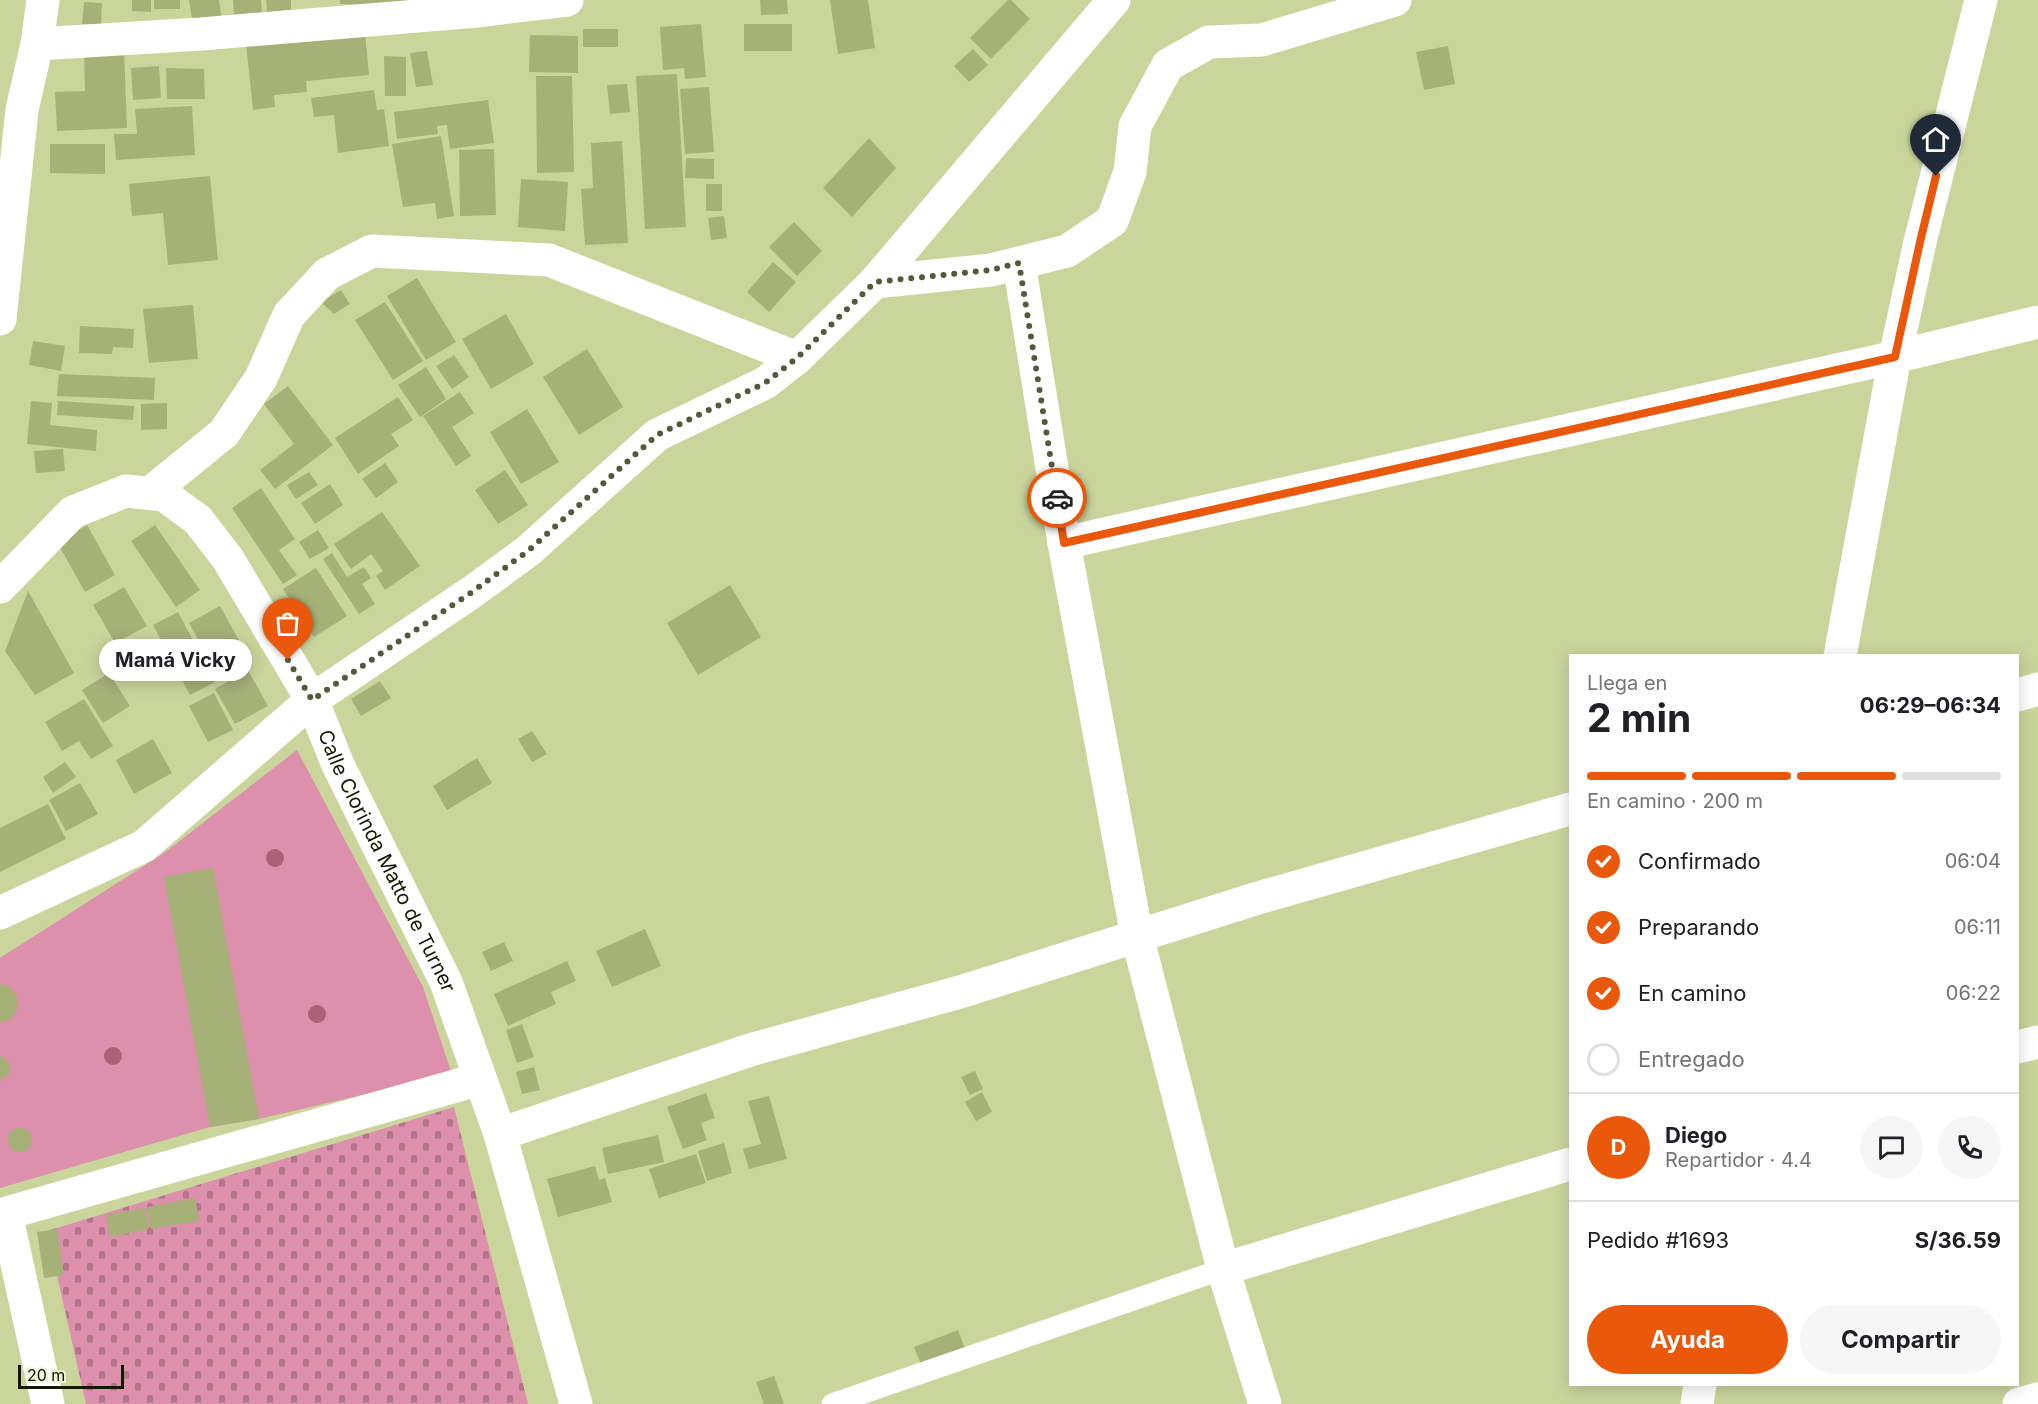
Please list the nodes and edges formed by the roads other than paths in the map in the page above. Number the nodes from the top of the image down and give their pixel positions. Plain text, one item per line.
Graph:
1 (44, 0) edge
2 (567, 0) edge
3 (1114, 0) edge
4 (1395, 0) edge
5 (1981, 0) edge
6 (37, 44) junction
7 (4, 234) edge
8 (1019, 263) junction
9 (875, 282) junction
10 (0, 319) edge
11 (2038, 322) edge
12 (1895, 357) junction
13 (797, 358) junction
14 (150, 493) junction
15 (1064, 543) junction
16 (0, 587) edge
17 (1840, 654) edge
18 (2038, 690) edge
19 (2019, 694) edge
20 (312, 700) junction
21 (1569, 809) edge
22 (0, 914) edge
23 (1137, 936) junction
24 (2038, 1042) edge
25 (2019, 1047) edge
26 (480, 1079) junction
27 (500, 1134) junction
28 (1569, 1164) edge
29 (3, 1215) edge
30 (1223, 1269) junction
31 (1700, 1386) edge
32 (2038, 1399) edge
33 (48, 1404) edge
34 (576, 1404) edge
35 (832, 1404) edge
36 (1265, 1404) edge
37 (1697, 1404) edge
38 (2019, 1404) edge

1 - 6 street
2 - 6 street
3 - 9 street
4 - 8 street
5 - 12 street
6 - 7 street
7 - 10 street
8 - 9 street
8 - 15 street
9 - 13 street
11 - 12 street
12 - 15 street
12 - 17 street
13 - 14 street
13 - 20 street
14 - 16 street, Calle Clorinda Matto de Turner
14 - 20 street, Calle Clorinda Matto de Turner
15 - 23 street
18 - 19 street
20 - 22 street
20 - 26 street, Calle Clorinda Matto de Turner
21 - 23 street
23 - 27 street
23 - 30 street
24 - 25 street
26 - 27 street, Calle Clorinda Matto de Turner
26 - 29 street
27 - 34 street, Calle Clorinda Matto de Turner
28 - 30 street
29 - 33 street
30 - 35 lane
30 - 36 street
31 - 37 street
32 - 38 street

